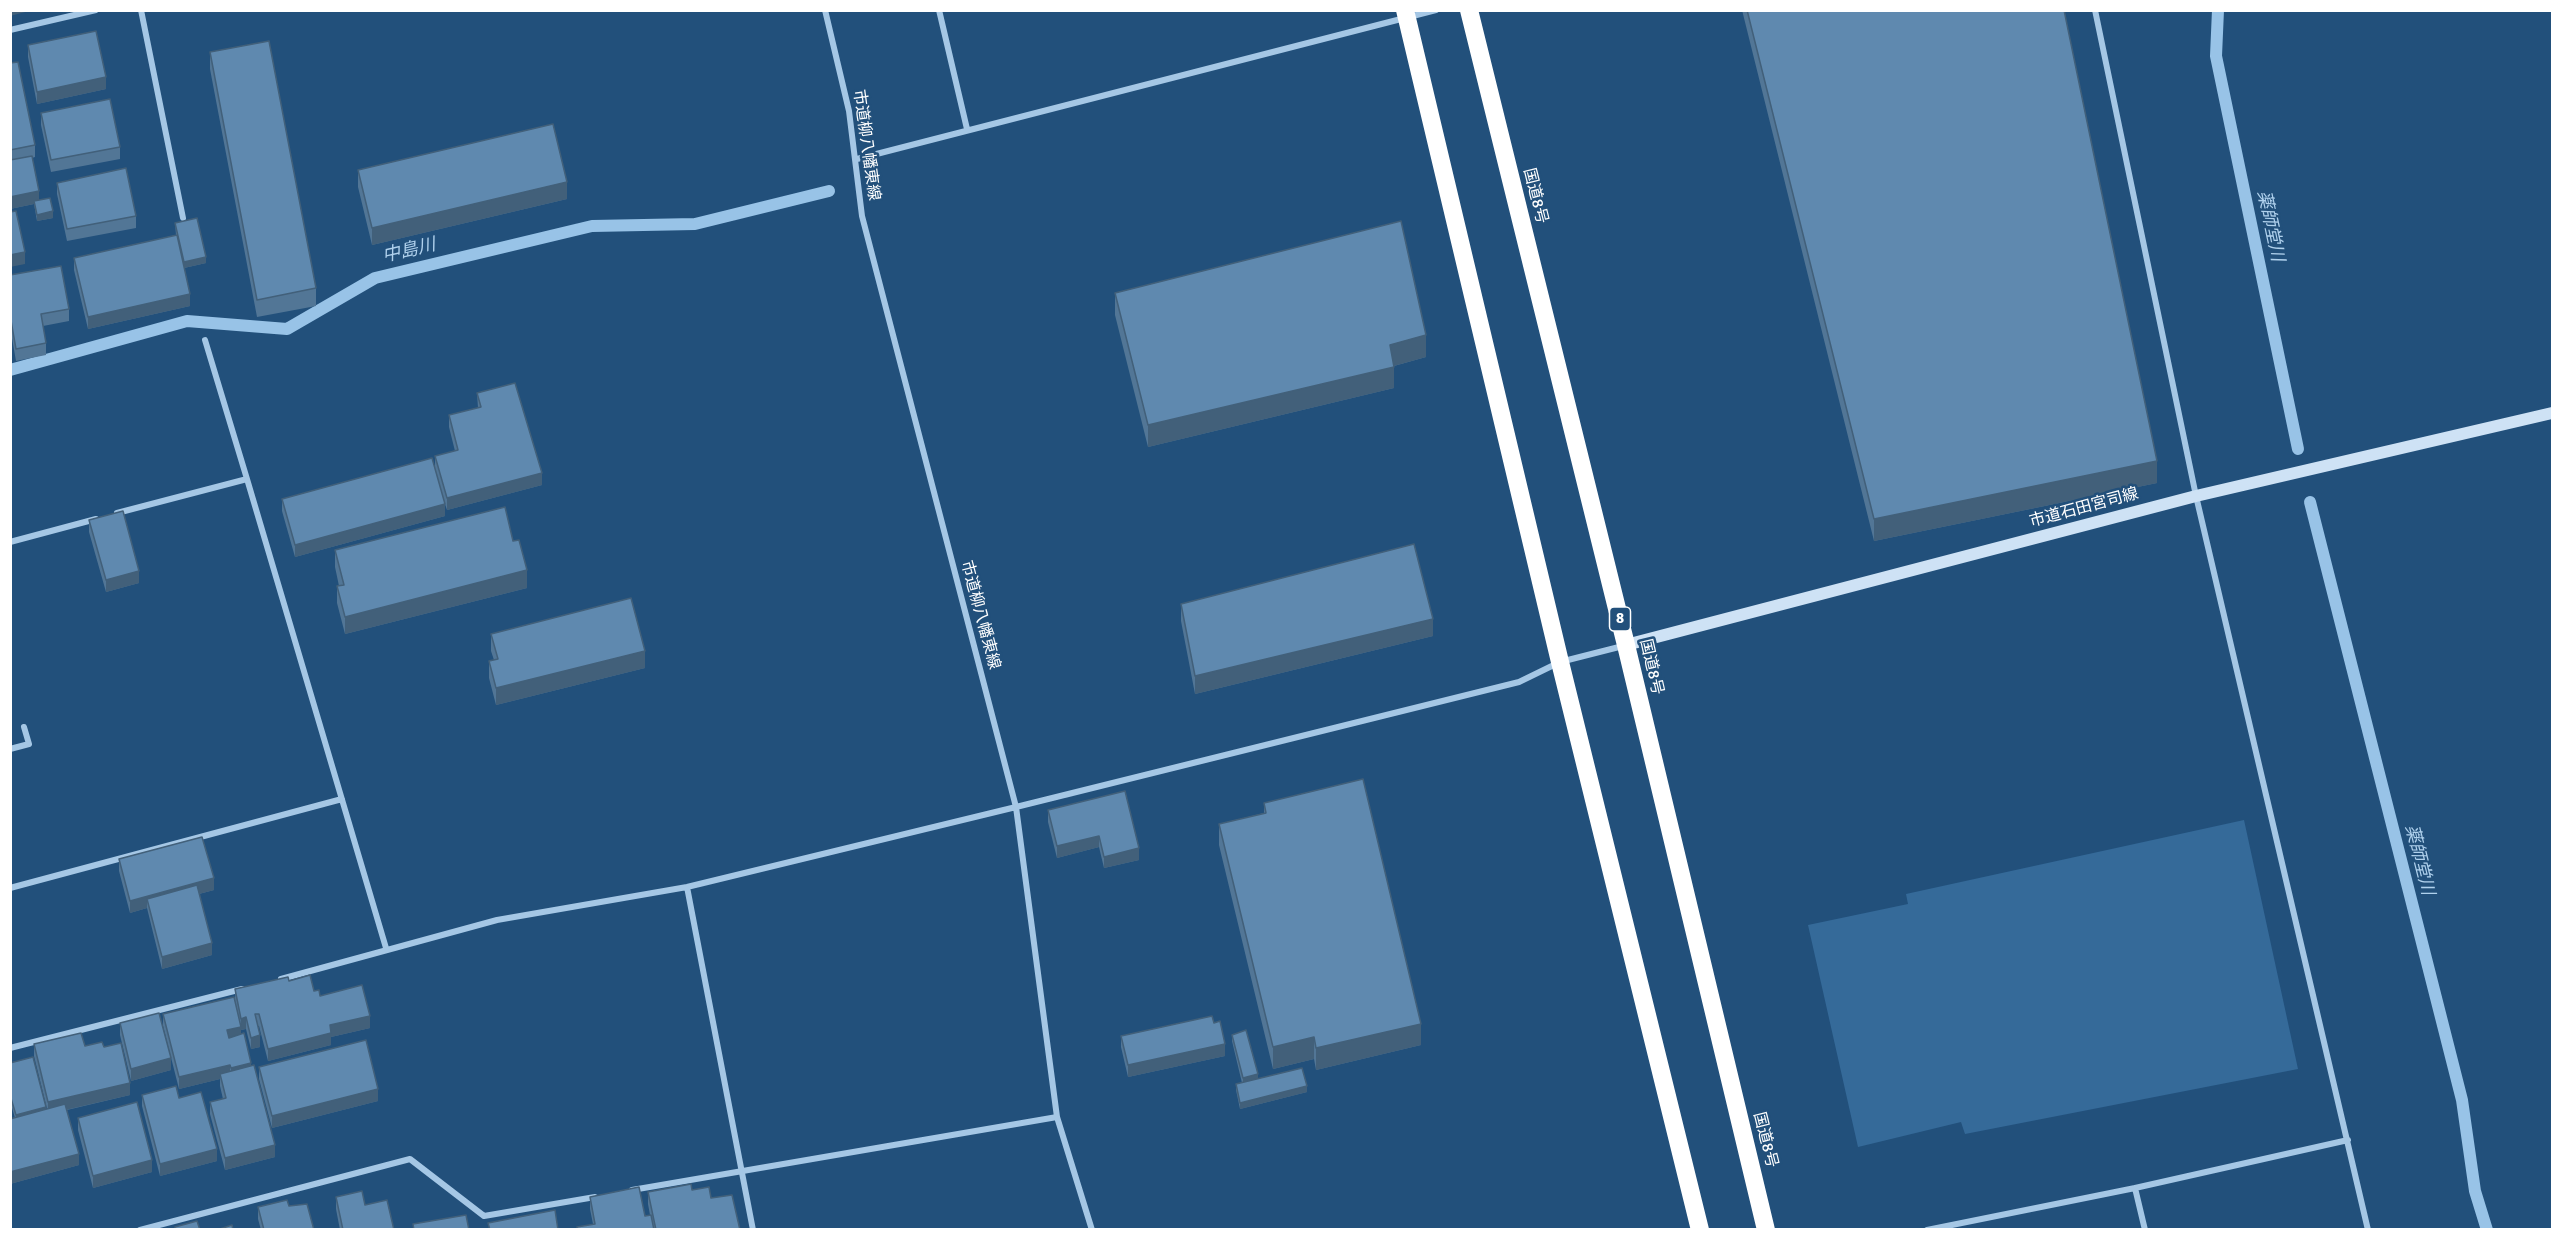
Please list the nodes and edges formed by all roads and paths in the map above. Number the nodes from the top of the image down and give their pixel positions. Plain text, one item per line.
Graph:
1 (96, 10) edge
2 (141, 10) edge
3 (825, 10) edge
4 (939, 10) edge
5 (1436, 10) edge
6 (1469, 10) edge
7 (2096, 10) edge
8 (1406, 14) edge
9 (10, 30) edge
10 (967, 129) junction
11 (857, 159) junction
12 (183, 218) dead end
13 (205, 340) dead end
14 (2553, 413) edge
15 (247, 479) junction
16 (2196, 495) junction
17 (112, 515) edge
18 (100, 518) edge
19 (10, 542) edge
20 (1626, 645) junction
21 (1560, 662) junction
22 (24, 727) dead end
23 (10, 749) edge
24 (342, 799) junction
25 (1016, 807) junction
26 (687, 887) junction
27 (10, 888) edge
28 (386, 948) junction
29 (271, 981) edge
30 (248, 987) edge
31 (10, 1048) edge
32 (1057, 1117) junction
33 (2348, 1140) junction
34 (742, 1172) junction
35 (2135, 1188) junction
36 (625, 1192) edge
37 (601, 1196) edge
38 (140, 1230) edge
39 (753, 1230) edge
40 (1092, 1230) edge
41 (1700, 1230) edge
42 (1766, 1230) edge
43 (1927, 1230) edge
44 (2145, 1230) edge
45 (2367, 1230) edge

1 - 9 street
2 - 12 street
3 - 11 street, 市道柳八幡東線
4 - 10 street
5 - 8 street
6 - 20 highway, 国道8号 / 8
7 - 16 street
8 - 10 street
8 - 21 highway
10 - 11 street
11 - 25 street, 市道柳八幡東線
13 - 15 street
14 - 16 street, 市道石田宮司線
15 - 17 street
15 - 24 street
16 - 20 street, 市道石田宮司線
16 - 33 street
18 - 19 street
20 - 21 street
20 - 42 highway, 国道8号 / 8
21 - 25 street
21 - 41 highway
22 - 23 street
24 - 27 street
24 - 28 street
25 - 26 street
25 - 32 street, 市道柳八幡東線
26 - 28 street
26 - 34 street
28 - 29 street
30 - 31 street
32 - 34 street
32 - 40 street, 市道柳八幡東線
33 - 35 street
33 - 45 street
34 - 36 street
34 - 39 street
35 - 43 street
35 - 44 street
37 - 38 street

